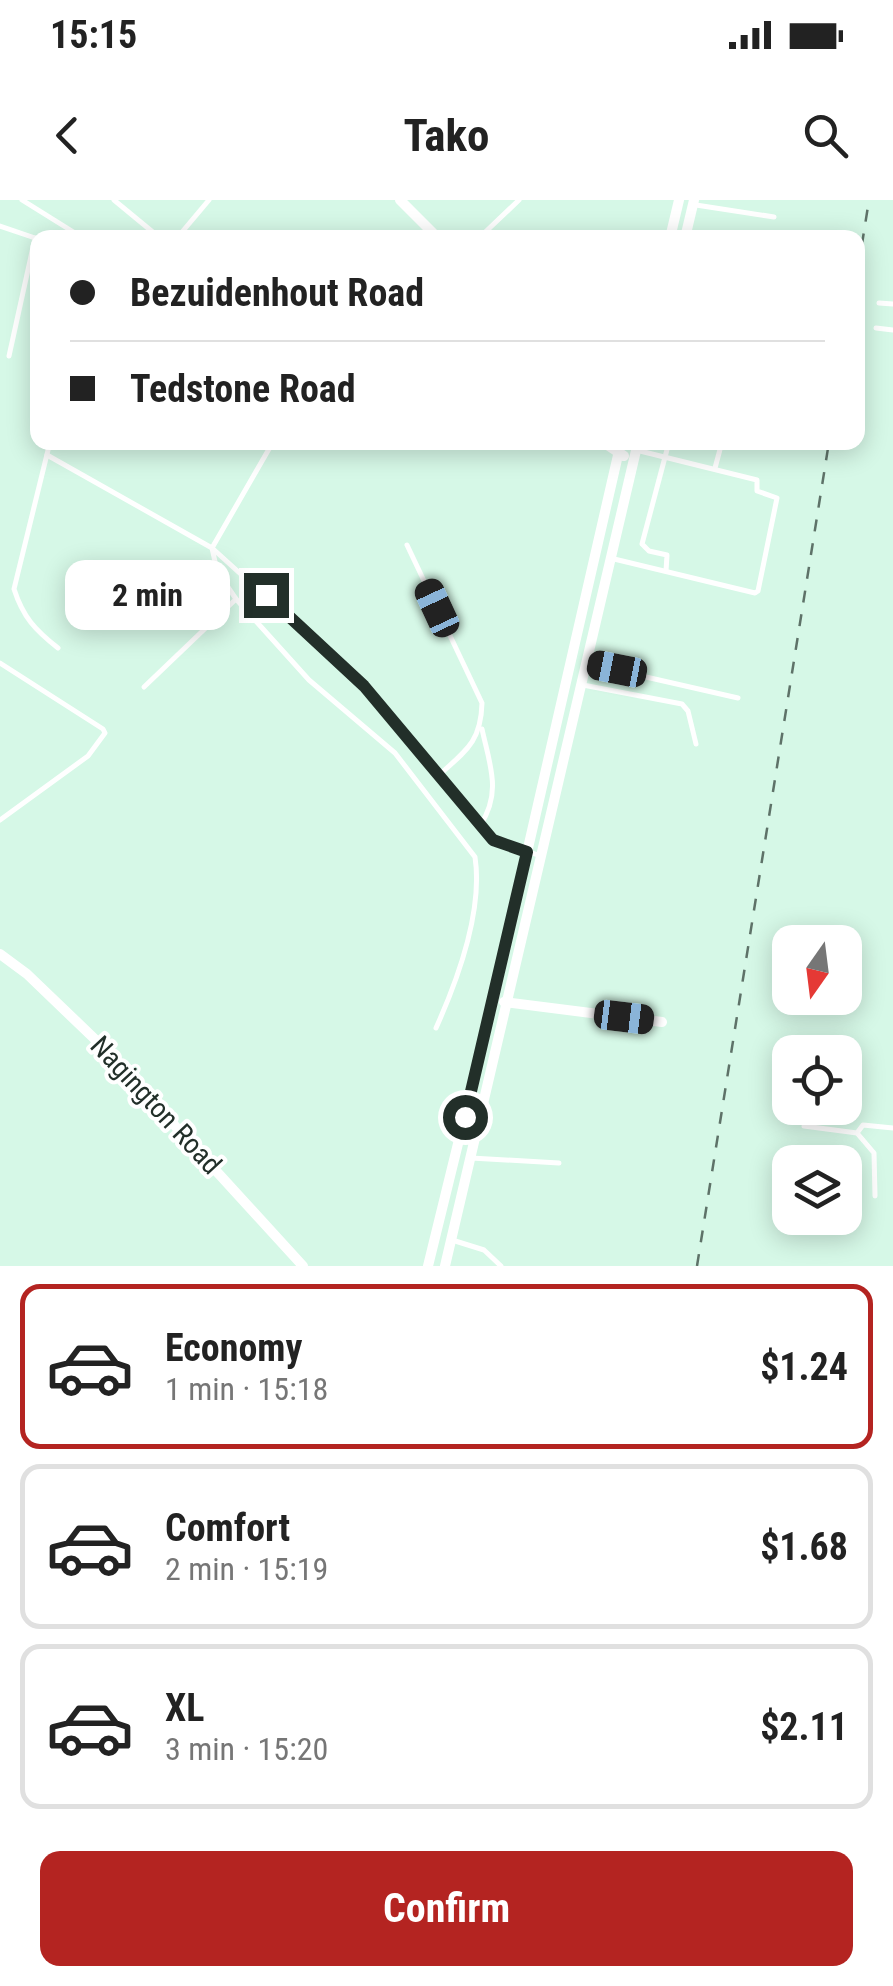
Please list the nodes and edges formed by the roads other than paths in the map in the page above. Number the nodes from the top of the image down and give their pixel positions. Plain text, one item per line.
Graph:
1 (22, 200) edge
2 (114, 200) edge
3 (209, 200) edge
4 (400, 200) edge
5 (519, 200) edge
6 (678, 200) edge
7 (693, 202) edge
8 (774, 217) dead end
9 (0, 226) edge
10 (71, 230) edge
11 (150, 230) edge
12 (184, 230) edge
13 (430, 230) edge
14 (487, 230) edge
15 (672, 230) edge
16 (687, 230) edge
17 (30, 236) edge
18 (30, 264) edge
19 (879, 303) dead end
20 (893, 304) edge
21 (876, 328) dead end
22 (893, 330) edge
23 (9, 356) dead end
24 (48, 450) edge
25 (268, 450) edge
26 (620, 450) edge
27 (636, 450) edge
28 (666, 450) edge
29 (720, 450) edge
30 (47, 455) junction
31 (664, 457) junction
32 (715, 468) junction
33 (407, 545) dead end
34 (212, 548) junction
35 (610, 561) junction
36 (594, 562) junction
37 (666, 571) junction
38 (236, 599) junction
39 (58, 648) dead end
40 (586, 663) junction
41 (0, 664) edge
42 (566, 685) junction
43 (580, 686) junction
44 (144, 687) dead end
45 (738, 698) dead end
46 (482, 728) junction
47 (696, 744) dead end
48 (439, 775) junction
49 (0, 820) edge
50 (480, 826) junction
51 (527, 852) junction
52 (541, 856) junction
53 (518, 894) junction
54 (532, 896) junction
55 (0, 954) edge
56 (493, 1001) junction
57 (508, 1003) junction
58 (662, 1022) dead end
59 (436, 1028) dead end
60 (804, 1126) dead end
61 (893, 1128) edge
62 (857, 1134) junction
63 (455, 1156) junction
64 (471, 1158) junction
65 (560, 1163) dead end
66 (876, 1196) dead end
67 (451, 1240) junction
68 (304, 1266) edge
69 (428, 1266) edge
70 (445, 1266) edge
71 (501, 1266) edge

1 - 10 lane
2 - 11 lane
3 - 12 lane
4 - 13 street
5 - 14 lane
6 - 15 street
7 - 8 lane
7 - 16 street
9 - 17 lane
18 - 23 lane
19 - 20 lane
21 - 22 lane
24 - 30 lane
25 - 34 lane
26 - 36 street
27 - 31 lane
27 - 35 street
28 - 31 lane
29 - 32 lane
30 - 34 lane
30 - 39 lane
31 - 32 lane
31 - 37 lane
32 - 37 lane
33 - 46 lane
34 - 38 lane
34 - 48 lane
35 - 36 street
35 - 37 lane
35 - 40 street
36 - 42 street
38 - 44 lane
38 - 59 lane
40 - 43 street
40 - 45 lane
41 - 49 lane
42 - 43 street
42 - 51 street
43 - 47 lane
43 - 52 street
46 - 48 lane
46 - 50 lane
48 - 50 lane
50 - 51 lane
51 - 52 lane
51 - 53 street
52 - 54 street
53 - 54 street
53 - 56 street
54 - 57 street
55 - 68 street, Nagington Road
56 - 57 street
56 - 63 street
57 - 58 street
57 - 64 street
60 - 62 lane
61 - 62 lane
62 - 66 lane
63 - 64 street
63 - 69 street
64 - 65 lane
64 - 67 street
67 - 70 street
67 - 71 lane

